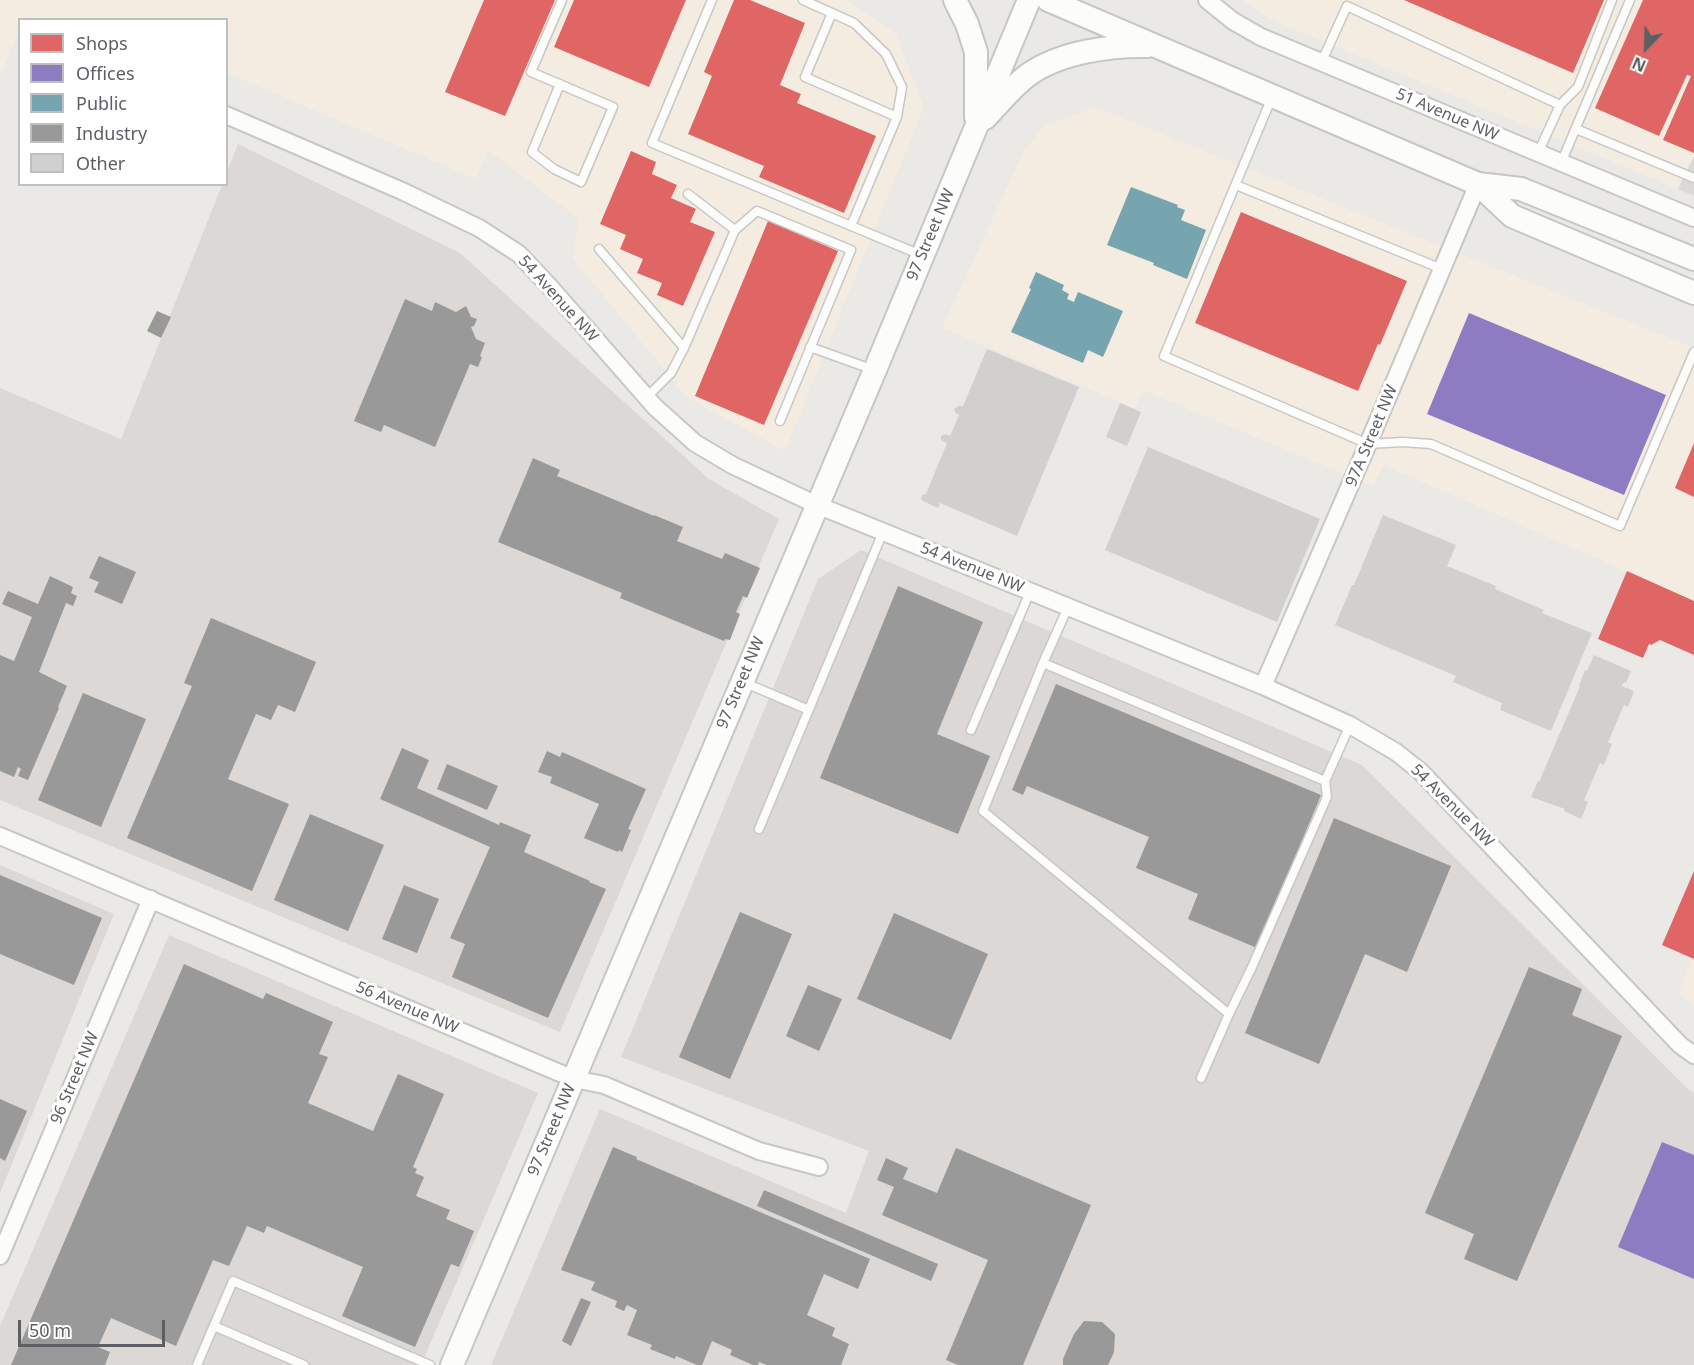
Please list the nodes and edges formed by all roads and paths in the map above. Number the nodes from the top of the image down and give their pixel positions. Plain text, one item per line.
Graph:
1 (562, 0) edge
2 (712, 0) edge
3 (803, 0) edge
4 (955, 0) edge
5 (1029, 0) edge
6 (1048, 0) edge
7 (1207, 0) edge
8 (1612, 0) edge
9 (1630, 0) edge
10 (832, 13) junction
11 (1154, 46) junction
12 (1321, 63) junction
13 (560, 84) junction
14 (1272, 97) junction
15 (1560, 105) junction
16 (228, 116) edge
17 (897, 117) junction
18 (976, 128) junction
19 (1576, 129) junction
20 (1538, 153) junction
21 (1561, 163) junction
22 (1694, 178) edge
23 (1478, 184) junction
24 (1236, 185) junction
25 (688, 194) dead end
26 (1693, 215) edge
27 (851, 226) junction
28 (735, 230) junction
29 (599, 249) dead end
30 (922, 256) junction
31 (1694, 259) edge
32 (1442, 269) junction
33 (1694, 293) edge
34 (810, 347) junction
35 (684, 348) junction
36 (1694, 352) edge
37 (874, 370) junction
38 (647, 397) junction
39 (780, 421) dead end
40 (1368, 444) junction
41 (817, 505) junction
42 (883, 532) junction
43 (1030, 592) junction
44 (1068, 607) junction
45 (1043, 663) junction
46 (741, 682) junction
47 (1263, 686) junction
48 (809, 711) junction
49 (1350, 725) junction
50 (971, 730) dead end
51 (1325, 781) junction
52 (759, 829) dead end
53 (0, 836) edge
54 (151, 899) junction
55 (1229, 1014) junction
56 (1694, 1055) edge
57 (1202, 1078) dead end
58 (574, 1079) junction
59 (819, 1167) dead end
60 (0, 1256) edge
61 (214, 1326) junction
62 (197, 1365) edge
63 (304, 1365) edge
64 (430, 1365) edge
65 (452, 1365) edge

1 - 13 lane
2 - 27 lane
3 - 10 lane
4 - 18 street
5 - 18 street, 97 Street NW
6 - 11 street
7 - 12 street, 51 Avenue NW
8 - 15 lane
9 - 19 lane
10 - 17 lane
10 - 17 lane
11 - 14 street
11 - 18 street
12 - 15 lane
12 - 20 street, 51 Avenue NW
13 - 13 lane
14 - 23 street
14 - 24 lane
15 - 20 lane
16 - 38 street, 54 Avenue NW
17 - 27 lane
18 - 30 street, 97 Street NW
19 - 21 lane
19 - 22 lane
20 - 21 street, 51 Avenue NW
21 - 26 street, 51 Avenue NW
23 - 31 street
23 - 32 street, 97A Street NW
23 - 33 street
24 - 32 lane
24 - 40 lane
25 - 28 lane
27 - 30 lane
28 - 34 lane
28 - 35 lane
29 - 35 lane
30 - 37 street, 97 Street NW
32 - 40 street, 97A Street NW
34 - 37 lane
34 - 39 lane
35 - 38 lane
36 - 40 lane
37 - 41 street, 97 Street NW
38 - 41 street, 54 Avenue NW
40 - 47 street, 97A Street NW
41 - 42 street, 54 Avenue NW
41 - 46 street, 97 Street NW
42 - 43 street, 54 Avenue NW
42 - 48 lane
43 - 44 street, 54 Avenue NW
43 - 50 lane
44 - 45 lane
44 - 47 street, 54 Avenue NW
45 - 51 lane
45 - 55 lane
46 - 48 lane
46 - 58 street, 97 Street NW
47 - 49 street, 54 Avenue NW
48 - 52 lane
49 - 51 lane
49 - 56 street, 54 Avenue NW
51 - 55 lane
53 - 54 street, 56 Avenue NW
54 - 58 street, 56 Avenue NW
54 - 60 street, 96 Street NW
55 - 57 lane
58 - 59 street, 56 Avenue NW
58 - 65 street, 97 Street NW
61 - 62 lane
61 - 63 lane
61 - 64 lane

